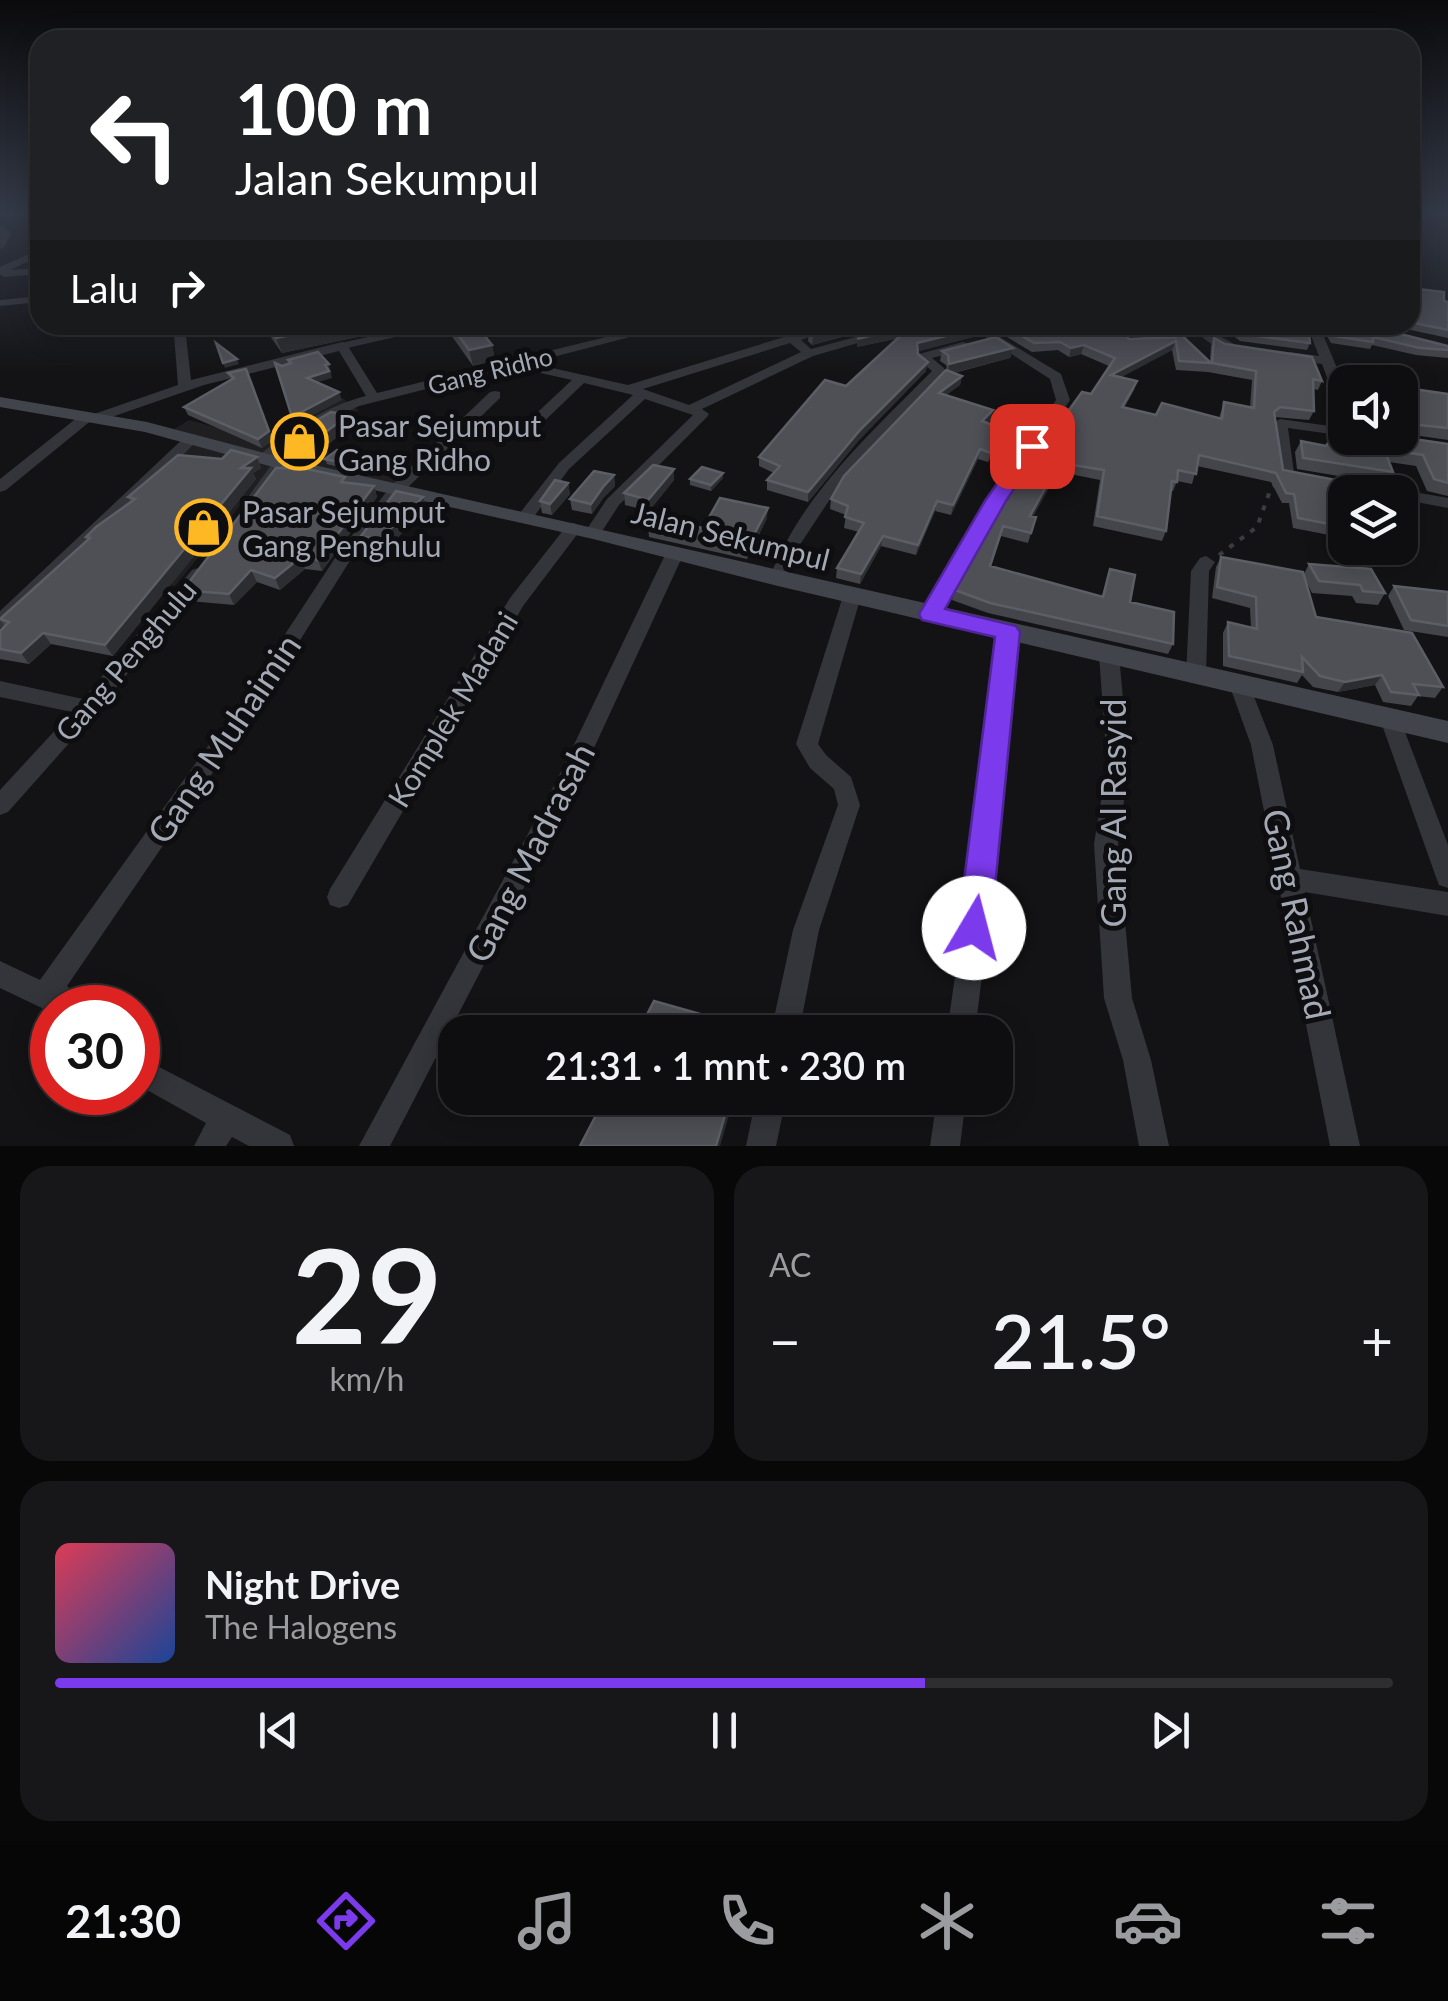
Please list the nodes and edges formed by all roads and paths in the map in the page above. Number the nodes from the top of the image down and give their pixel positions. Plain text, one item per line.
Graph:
1 (30, 272) edge
2 (0, 273) edge
3 (30, 300) edge
4 (0, 303) edge
5 (181, 335) edge
6 (390, 335) edge
7 (630, 335) edge
8 (798, 335) edge
9 (875, 335) edge
10 (987, 335) edge
11 (1208, 335) edge
12 (1317, 335) edge
13 (794, 336) junction
14 (994, 340) junction
15 (342, 346) junction
16 (809, 352) junction
17 (1256, 352) edge
18 (1273, 354) edge
19 (1326, 362) junction
20 (514, 364) junction
21 (1328, 366) edge
22 (583, 377) junction
23 (186, 386) junction
24 (636, 391) junction
25 (494, 395) dead end
26 (374, 397) junction
27 (0, 402) edge
28 (690, 410) junction
29 (93, 417) junction
30 (530, 427) dead end
31 (1328, 430) edge
32 (192, 438) junction
33 (272, 460) junction
34 (1287, 476) junction
35 (1328, 482) edge
36 (0, 487) edge
37 (397, 489) junction
38 (1418, 497) edge
39 (1448, 502) edge
40 (246, 510) edge
41 (524, 518) junction
42 (583, 530) junction
43 (674, 552) junction
44 (211, 557) edge
45 (1206, 562) joint
46 (778, 579) junction
47 (852, 596) junction
48 (930, 614) junction
49 (0, 622) edge
50 (1008, 632) junction
51 (1109, 655) junction
52 (1196, 674) junction
53 (1239, 684) junction
54 (0, 689) edge
55 (88, 708) junction
56 (1390, 719) junction
57 (1448, 732) edge
58 (0, 805) edge
59 (1291, 878) junction
60 (1448, 878) edge
61 (339, 897) dead end
62 (1448, 904) edge
63 (0, 974) edge
64 (68, 985) edge
65 (30, 989) edge
66 (788, 1015) edge
67 (962, 1015) edge
68 (160, 1082) edge
69 (767, 1115) edge
70 (950, 1115) edge
71 (226, 1118) junction
72 (209, 1146) edge
73 (278, 1146) edge
74 (374, 1146) edge
75 (761, 1146) edge
76 (945, 1146) edge
77 (1154, 1146) edge
78 (1345, 1146) edge

1 - 2 street
3 - 4 street
5 - 23 street
6 - 15 lane
7 - 20 street, Gang Ridho
8 - 13 street
9 - 16 street
10 - 14 street
11 - 17 street
12 - 19 street
13 - 16 street
13 - 24 street
14 - 46 street
14 - 48 street
15 - 23 street
15 - 26 street
16 - 28 street
18 - 19 street
19 - 21 street
20 - 22 street
20 - 26 street, Gang Ridho
22 - 24 street
22 - 30 street
23 - 29 street
24 - 28 street
24 - 41 street
25 - 37 street, Gang Muhaimin
26 - 33 street, Gang Ridho
27 - 29 main road, Jalan Sekumpul
28 - 42 street, Komplek Madani
29 - 32 main road, Jalan Sekumpul
29 - 36 street
31 - 34 street
32 - 33 main road, Jalan Sekumpul
32 - 49 street
33 - 37 main road, Jalan Sekumpul
33 - 40 street
34 - 35 street
34 - 45 path
37 - 41 main road, Jalan Sekumpul
37 - 64 street, Gang Muhaimin
38 - 39 street
41 - 42 main road, Jalan Sekumpul
42 - 43 main road, Jalan Sekumpul
42 - 61 street, Komplek Madani
43 - 46 main road, Jalan Sekumpul
43 - 74 street, Gang Madrasah
44 - 55 street, Gang Penghulu
45 - 52 street
46 - 47 main road, Jalan Sekumpul
47 - 48 main road, Jalan Sekumpul
47 - 66 street
48 - 50 main road, Jalan Sekumpul
50 - 51 main road, Jalan Sekumpul
50 - 67 street
51 - 52 main road, Jalan Sekumpul
51 - 77 street, Gang Al Rasyid
52 - 53 main road, Jalan Sekumpul
53 - 56 main road, Jalan Sekumpul
53 - 59 street, Gang Rahmad
54 - 55 street
55 - 58 street, Gang Penghulu
56 - 57 main road, Jalan Sekumpul
56 - 60 street
59 - 62 street
59 - 78 street, Gang Rahmad
63 - 65 street
68 - 71 street
69 - 75 street
70 - 76 street
71 - 72 street
71 - 73 street

